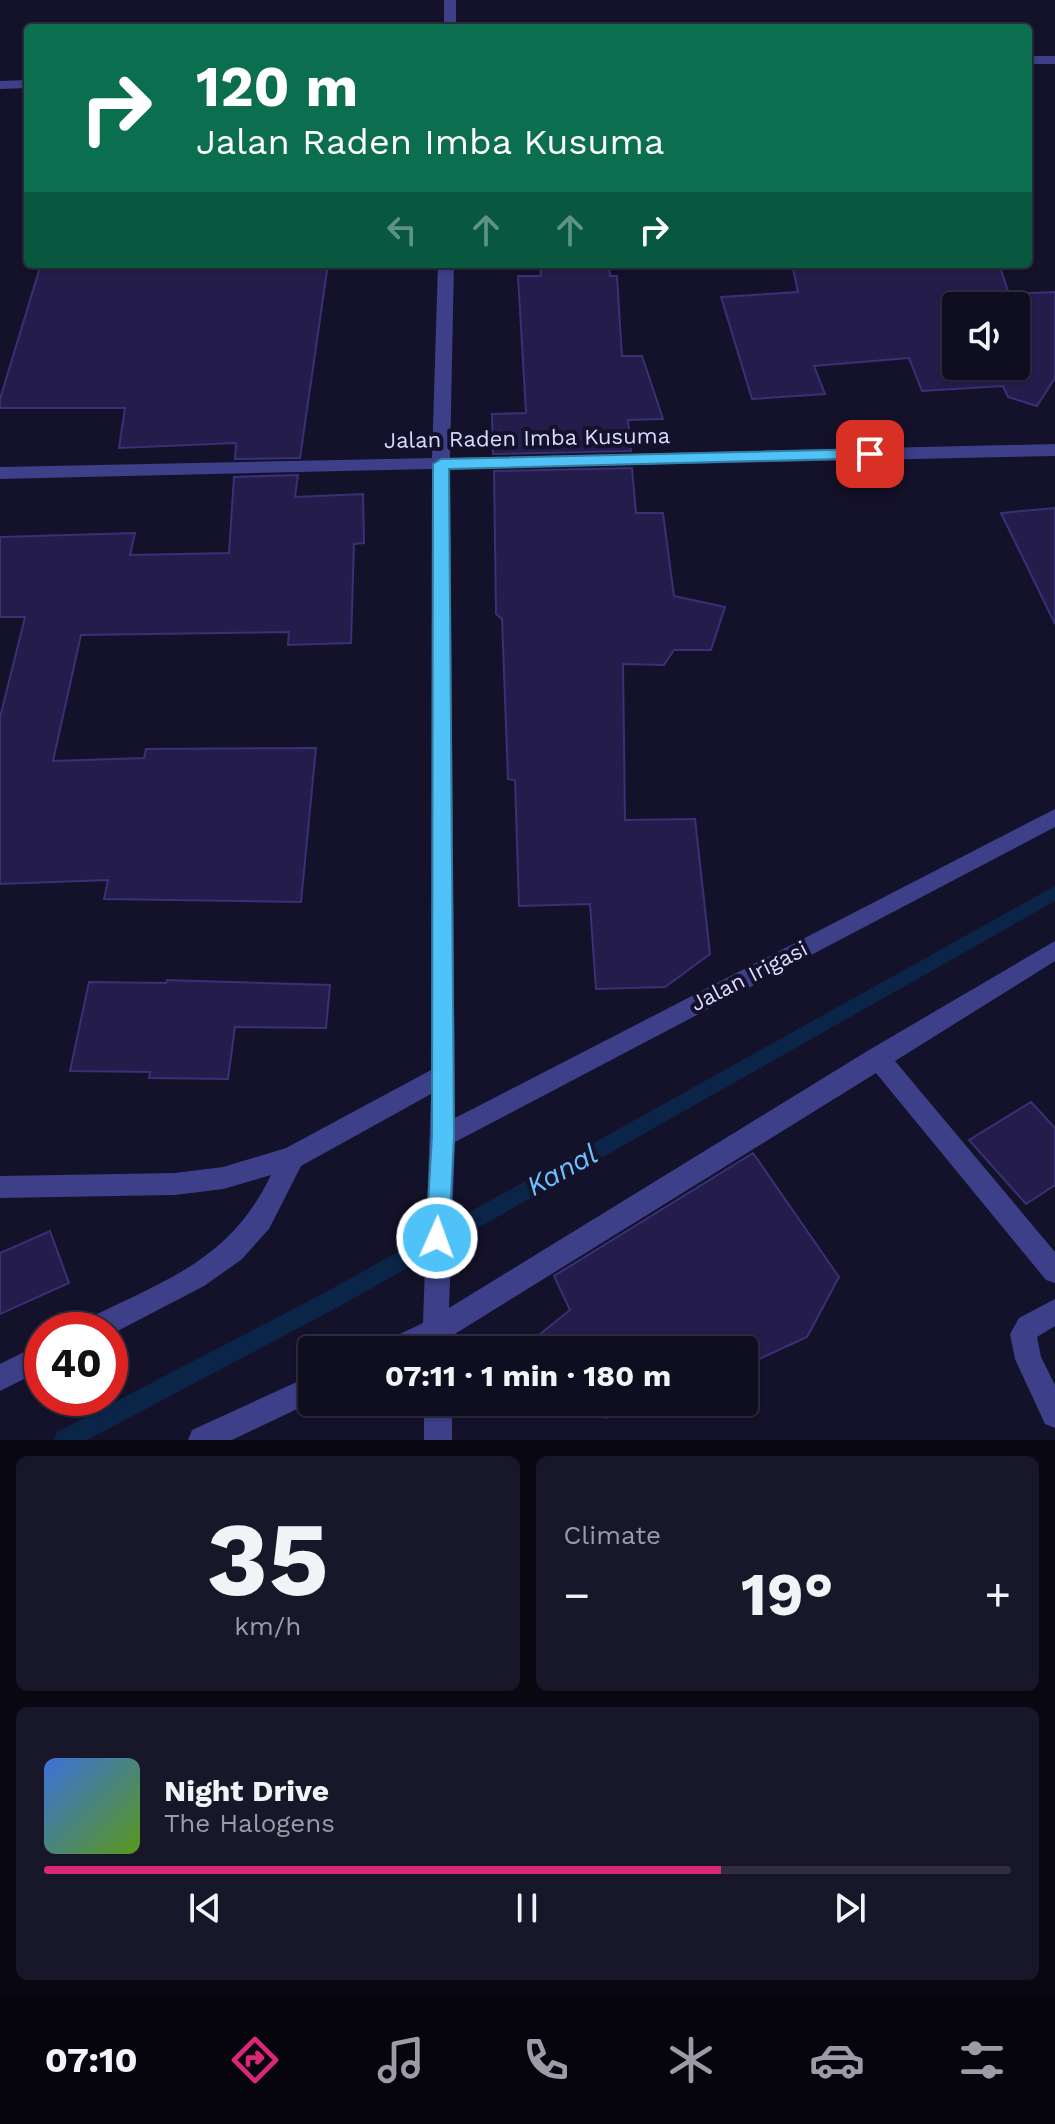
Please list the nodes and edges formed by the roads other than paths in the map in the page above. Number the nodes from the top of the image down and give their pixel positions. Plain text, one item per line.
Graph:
1 (450, 0) edge
2 (450, 24) edge
3 (1032, 60) edge
4 (1055, 60) edge
5 (24, 84) edge
6 (0, 85) edge
7 (446, 268) edge
8 (1055, 450) edge
9 (441, 464) junction
10 (0, 473) edge
11 (1055, 817) edge
12 (1055, 950) edge
13 (877, 1057) junction
14 (441, 1076) junction
15 (441, 1147) junction
16 (292, 1158) junction
17 (0, 1187) edge
18 (1055, 1271) edge
19 (126, 1312) edge
20 (1055, 1312) edge
21 (437, 1336) edge
22 (443, 1336) edge
23 (24, 1365) edge
24 (0, 1378) edge
25 (298, 1395) edge
26 (1055, 1414) edge
27 (438, 1416) edge
28 (202, 1440) edge
29 (438, 1440) edge

1 - 2 street
3 - 4 street
5 - 6 street
7 - 9 street
8 - 9 street, Jalan Raden Imba Kusuma
9 - 10 street, Jalan Raden Imba Kusuma
9 - 14 street
11 - 15 street, Jalan Irigasi
12 - 13 street
13 - 18 street
13 - 22 street
14 - 15 street
14 - 16 street
15 - 21 street
16 - 17 street
16 - 19 street
20 - 26 street
23 - 24 street
25 - 28 street
27 - 29 street

